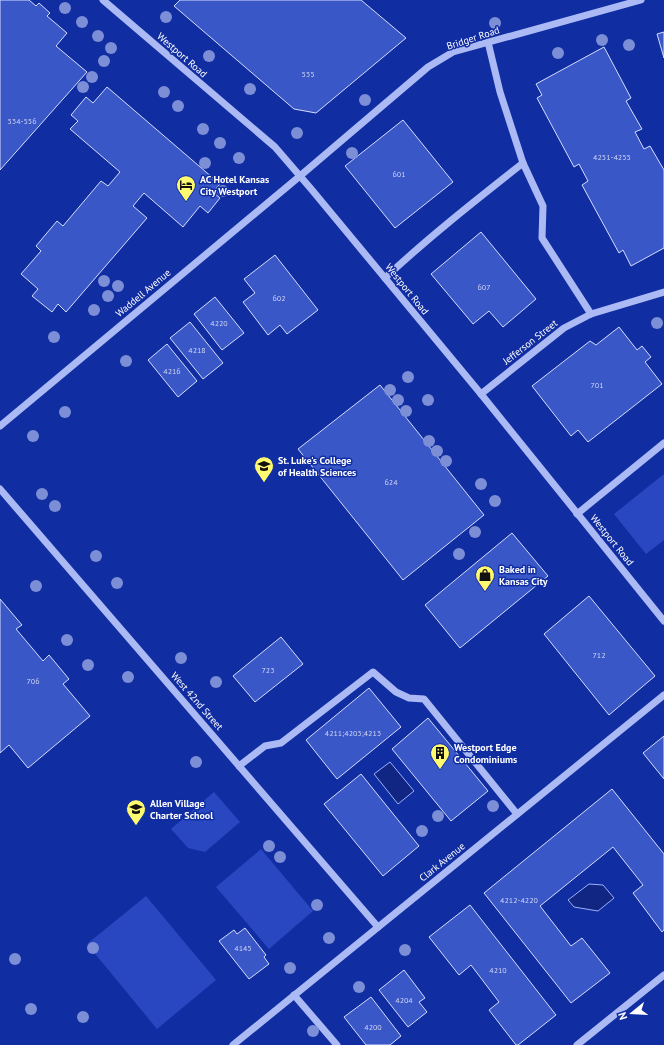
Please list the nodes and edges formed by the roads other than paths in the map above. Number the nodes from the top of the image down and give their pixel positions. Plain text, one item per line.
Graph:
1 (103, 0) edge
2 (641, 0) edge
3 (488, 42) junction
4 (523, 163) junction
5 (300, 176) junction
6 (385, 278) junction
7 (664, 292) edge
8 (591, 314) junction
9 (481, 394) junction
10 (0, 426) edge
11 (664, 444) edge
12 (0, 489) edge
13 (577, 514) junction
14 (664, 621) edge
15 (664, 695) edge
16 (239, 766) junction
17 (517, 814) junction
18 (378, 927) junction
19 (664, 975) edge
20 (294, 995) junction
21 (233, 1045) edge
22 (337, 1045) edge
23 (577, 1045) edge

1 - 5 street, Westport Road
2 - 3 street, Bridger Road
3 - 4 street
3 - 5 street, Bridger Road
4 - 6 street
4 - 8 street
5 - 6 street, Westport Road
5 - 10 street, Waddell Avenue
6 - 9 street, Westport Road
7 - 8 street, Jefferson Street
8 - 9 street, Jefferson Street
9 - 13 street, Westport Road
11 - 13 street
12 - 16 street, West 42nd Street
13 - 14 street, Westport Road
15 - 17 street, Clark Avenue
16 - 17 street
16 - 18 street, West 42nd Street
17 - 18 street, Clark Avenue
18 - 20 street, Clark Avenue
19 - 23 street
20 - 21 street, Clark Avenue
20 - 22 street

